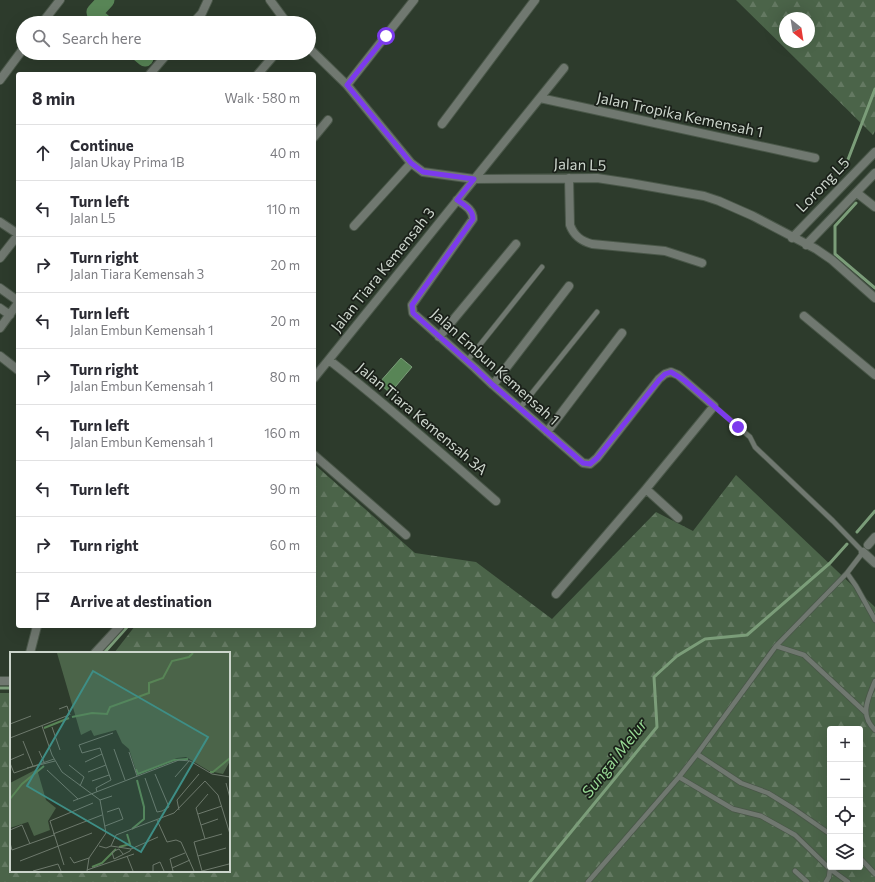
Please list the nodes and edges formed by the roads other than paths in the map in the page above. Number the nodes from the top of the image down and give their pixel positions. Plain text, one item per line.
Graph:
1 (60, 0) edge
2 (208, 0) edge
3 (270, 0) edge
4 (414, 0) edge
5 (535, 0) edge
6 (47, 16) edge
7 (199, 16) edge
8 (282, 16) edge
9 (316, 55) edge
10 (16, 58) edge
11 (162, 60) edge
12 (270, 60) edge
13 (564, 68) dead end
14 (152, 72) edge
15 (260, 72) edge
16 (0, 80) edge
17 (347, 85) junction
18 (540, 98) junction
19 (328, 120) dead end
20 (442, 124) dead end
21 (316, 135) edge
22 (875, 152) edge
23 (815, 158) dead end
24 (411, 163) junction
25 (875, 173) edge
26 (569, 178) junction
27 (474, 179) junction
28 (857, 192) junction
29 (457, 200) junction
30 (875, 207) edge
31 (0, 222) edge
32 (354, 226) dead end
33 (16, 233) edge
34 (16, 237) edge
35 (792, 238) junction
36 (516, 244) dead end
37 (806, 245) junction
38 (0, 258) edge
39 (702, 264) dead end
40 (542, 267) dead end
41 (569, 286) dead end
42 (0, 288) edge
43 (875, 298) edge
44 (16, 300) edge
45 (16, 305) edge
46 (0, 308) edge
47 (597, 312) dead end
48 (10, 315) junction
49 (804, 316) dead end
50 (0, 328) edge
51 (622, 333) dead end
52 (439, 337) junction
53 (0, 356) edge
54 (329, 360) junction
55 (467, 361) junction
56 (875, 363) edge
57 (16, 368) edge
58 (872, 373) edge
59 (316, 376) edge
60 (493, 385) junction
61 (714, 406) junction
62 (520, 408) junction
63 (547, 432) junction
64 (316, 457) edge
65 (646, 488) junction
66 (496, 501) dead end
67 (678, 518) dead end
68 (406, 535) dead end
69 (875, 536) edge
70 (868, 545) joint
71 (863, 552) junction
72 (875, 563) edge
73 (847, 573) junction
74 (556, 594) dead end
75 (875, 620) edge
76 (36, 628) edge
77 (118, 628) edge
78 (776, 646) junction
79 (30, 652) edge
80 (96, 652) edge
81 (875, 681) edge
82 (866, 713) junction
83 (875, 730) edge
84 (697, 754) junction
85 (679, 777) junction
86 (827, 832) edge
87 (863, 861) edge
88 (827, 866) edge
89 (830, 870) edge
90 (831, 870) edge
91 (795, 871) dead end
92 (875, 874) edge
93 (588, 882) edge
94 (807, 882) edge
95 (826, 882) edge
96 (848, 882) edge

1 - 6 street
2 - 7 street
3 - 8 street
4 - 17 street
5 - 20 street
9 - 17 street, Jalan L5
10 - 16 street
11 - 14 street
12 - 15 street
13 - 18 street, Jalan Tiara Kemensah 3
17 - 24 street, Jalan L5
18 - 23 street, Jalan Tropika Kemensah 1
18 - 27 street, Jalan Tiara Kemensah 3
19 - 21 street
22 - 35 street, Lorong L5
24 - 27 street, Jalan L5
24 - 32 street
25 - 28 street, Lorong L5
26 - 27 street, Jalan L5
26 - 35 street, Jalan L5
26 - 39 street
27 - 29 street, Jalan Tiara Kemensah 3
28 - 30 street, Lorong L5
28 - 37 street, Lorong L5
29 - 52 street, Jalan Embun Kemensah 1
29 - 54 street, Jalan Tiara Kemensah 3
31 - 33 street
34 - 38 street
35 - 37 street, Jalan L5
36 - 52 street
37 - 43 street, Jalan L5
40 - 55 lane
41 - 60 street
42 - 44 street
45 - 48 street
46 - 48 street
47 - 62 lane
48 - 50 street
49 - 58 street
51 - 63 street
52 - 55 street, Jalan Embun Kemensah 1
53 - 57 street
54 - 59 street, Jalan Tiara Kemensah 3
54 - 66 street, Jalan Tiara Kemensah 3A
55 - 60 street, Jalan Embun Kemensah 1
56 - 58 street
60 - 62 street, Jalan Embun Kemensah 1
61 - 63 street, Jalan Embun Kemensah 1
61 - 65 street
61 - 71 lane
62 - 63 street, Jalan Embun Kemensah 1
64 - 68 street
65 - 67 street
65 - 74 street
69 - 70 street
70 - 71 lane
71 - 72 street
71 - 73 lane
73 - 75 lane
73 - 78 lane
76 - 79 street
77 - 80 street
78 - 82 lane
78 - 84 lane
81 - 82 lane
82 - 83 lane
84 - 85 lane
84 - 86 lane
85 - 88 lane
85 - 93 lane
87 - 92 lane
89 - 95 lane
90 - 96 lane
91 - 94 lane

